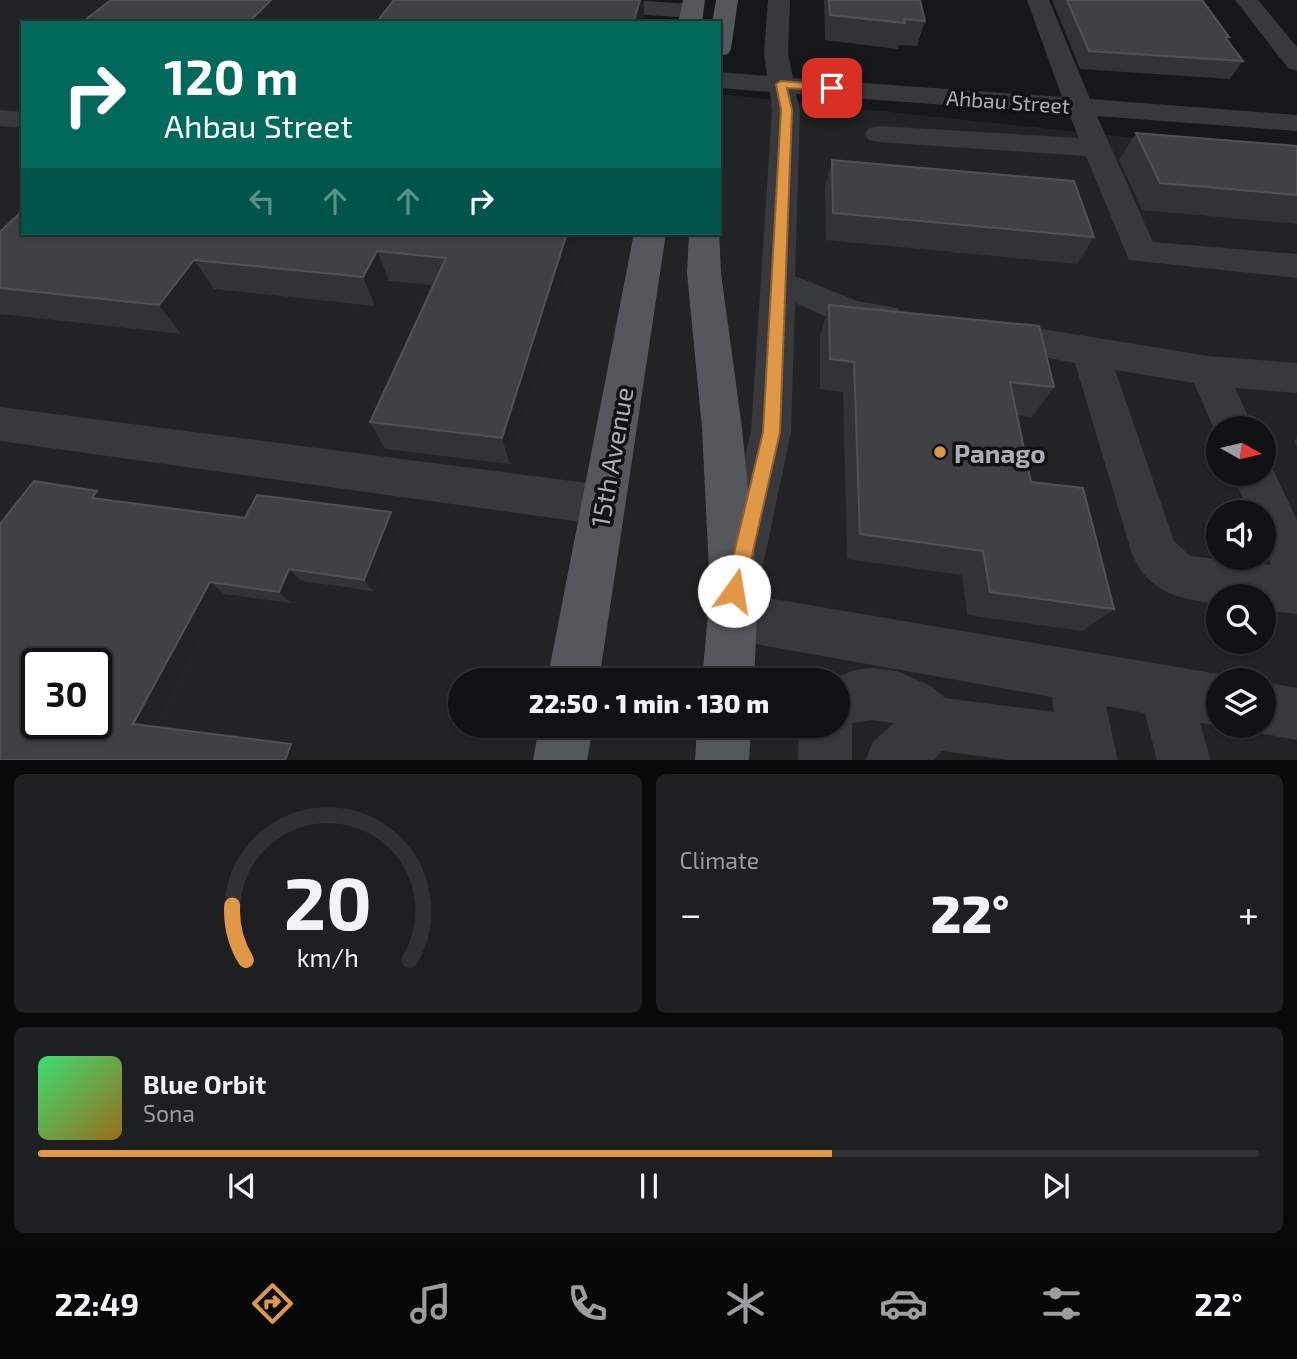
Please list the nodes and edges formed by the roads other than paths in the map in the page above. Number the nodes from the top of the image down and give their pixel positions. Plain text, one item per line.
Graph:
1 (526, 0) edge
2 (727, 0) edge
3 (779, 0) edge
4 (1038, 0) edge
5 (1245, 0) edge
6 (692, 11) edge
7 (721, 37) edge
8 (1297, 63) edge
9 (721, 80) edge
10 (781, 84) junction
11 (1078, 106) junction
12 (0, 118) edge
13 (21, 120) edge
14 (1297, 123) edge
15 (879, 134) dead end
16 (1097, 148) junction
17 (650, 235) edge
18 (705, 235) edge
19 (1297, 266) edge
20 (778, 282) junction
21 (914, 322) edge
22 (954, 328) edge
23 (1090, 351) junction
24 (1208, 370) junction
25 (1297, 378) edge
26 (1228, 416) edge
27 (0, 424) edge
28 (1259, 486) edge
29 (603, 505) junction
30 (1297, 571) edge
31 (1297, 591) edge
32 (734, 603) junction
33 (575, 668) edge
34 (729, 668) edge
35 (1073, 675) junction
36 (1165, 691) junction
37 (850, 698) edge
38 (1206, 698) edge
39 (1276, 710) edge
40 (1297, 714) edge
41 (933, 723) junction
42 (564, 738) edge
43 (723, 738) edge
44 (826, 738) edge
45 (1089, 752) edge
46 (560, 760) edge
47 (722, 760) edge
48 (825, 760) edge
49 (893, 760) edge
50 (1184, 760) edge

1 - 6 street
2 - 7 main road
3 - 10 street
4 - 11 street
5 - 8 street
9 - 10 street, Ahbau Street
10 - 11 street, Ahbau Street
10 - 20 street
11 - 14 street, Ahbau Street
11 - 16 street
12 - 13 street
15 - 16 street
16 - 19 street
17 - 29 main road, 15th Avenue
18 - 32 main road
20 - 21 street
20 - 32 street
22 - 23 street
23 - 24 street
23 - 31 street
24 - 25 street
24 - 26 street
27 - 29 street
28 - 30 street
29 - 33 main road, 15th Avenue
32 - 34 main road
32 - 35 street
35 - 36 street
35 - 45 street
36 - 38 street
36 - 50 street
37 - 41 street
39 - 40 street
41 - 45 street
41 - 49 street
42 - 46 main road
43 - 47 main road
44 - 48 street

